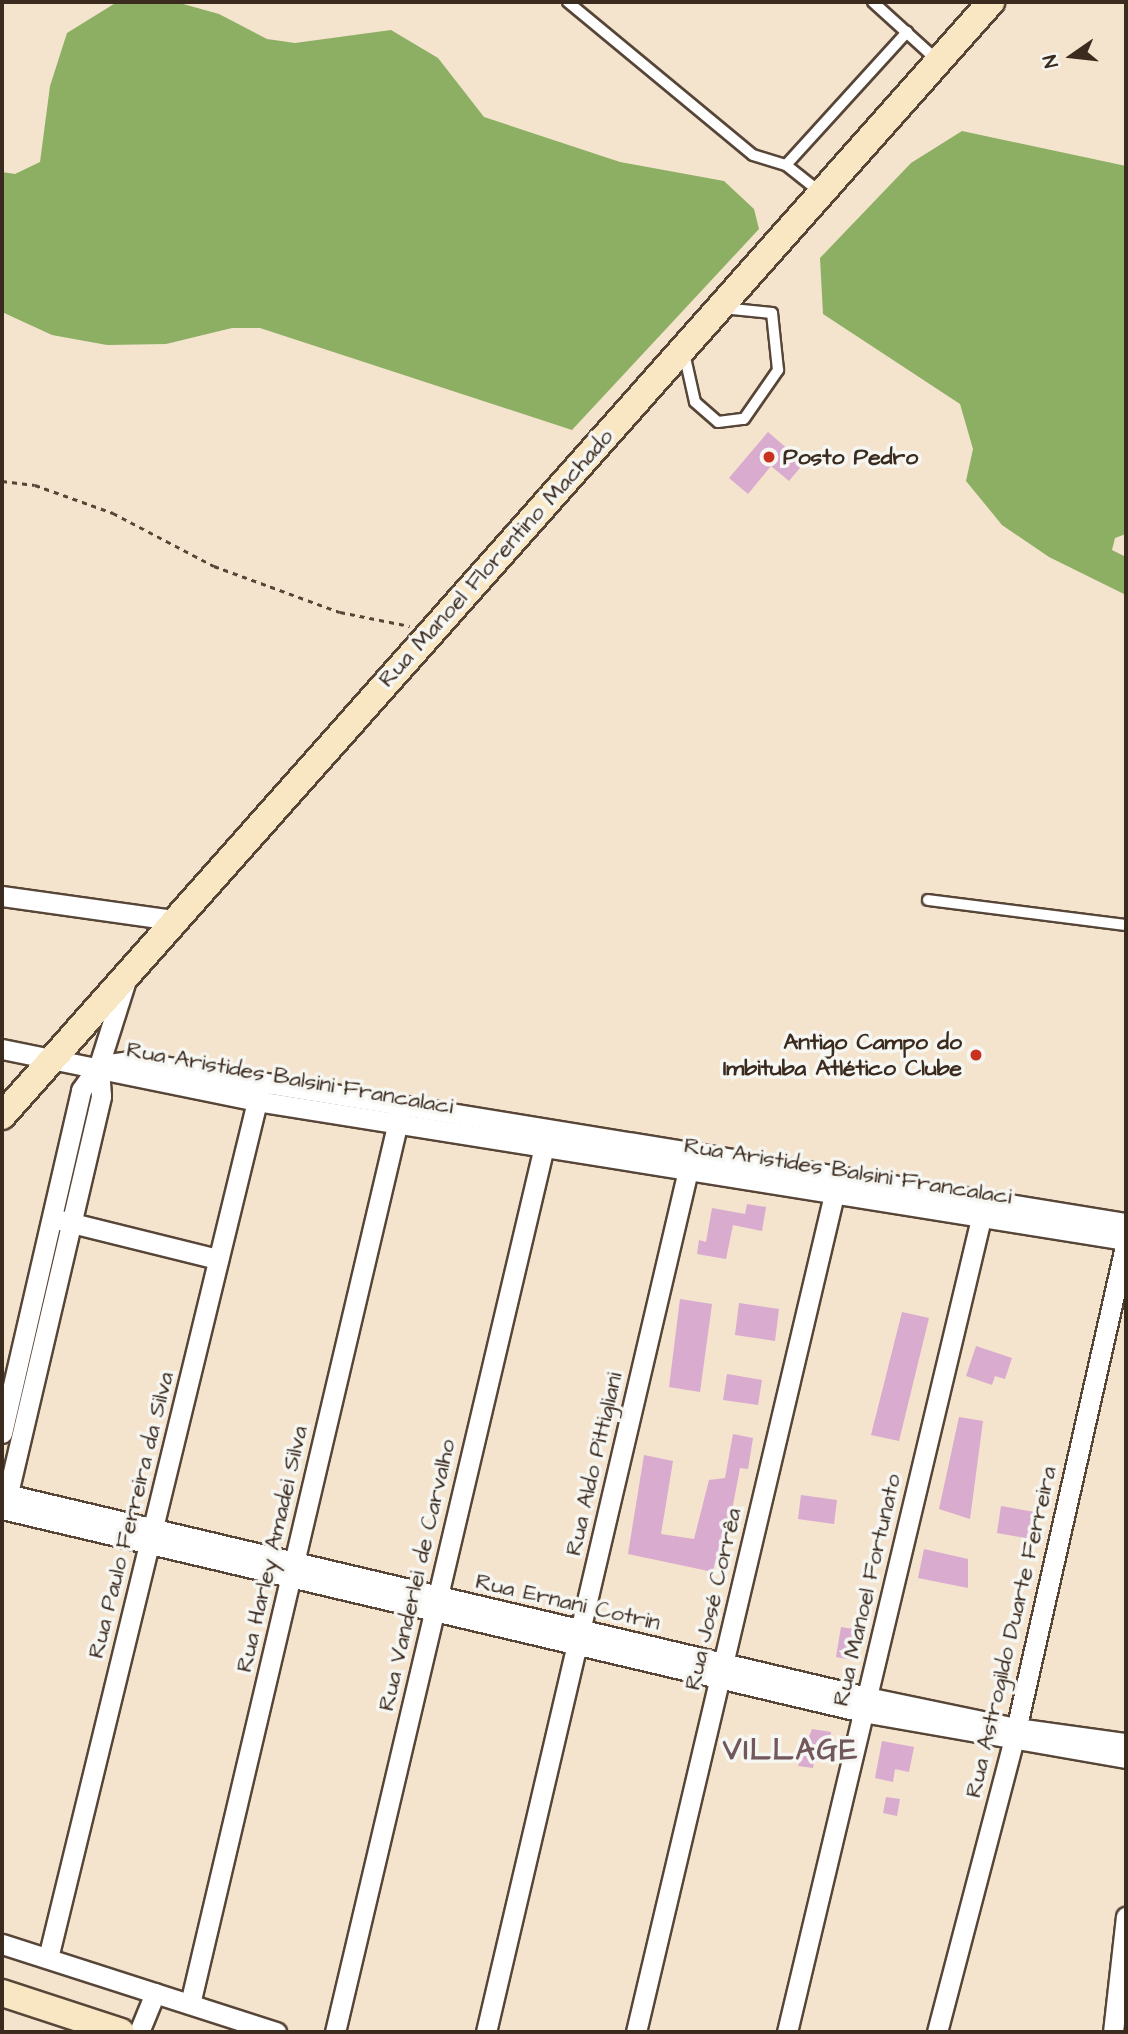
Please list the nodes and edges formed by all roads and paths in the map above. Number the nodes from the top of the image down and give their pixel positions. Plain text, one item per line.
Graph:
1 (568, 2) edge
2 (873, 2) edge
3 (991, 2) edge
4 (906, 32) junction
5 (938, 61) junction
6 (786, 165) junction
7 (821, 193) junction
8 (718, 307) junction
9 (683, 349) junction
10 (2, 481) edge
11 (430, 630) junction
12 (2, 896) edge
13 (928, 900) dead end
14 (172, 920) junction
15 (1126, 925) edge
16 (131, 967) junction
17 (2, 1049) edge
18 (50, 1057) junction
19 (99, 1065) junction
20 (259, 1092) junction
21 (402, 1105) junction
22 (2, 1116) edge
23 (398, 1124) junction
24 (546, 1138) junction
25 (690, 1162) junction
26 (836, 1185) junction
27 (983, 1209) junction
28 (52, 1218) junction
29 (71, 1223) junction
30 (1126, 1223) edge
31 (1126, 1241) edge
32 (218, 1259) junction
33 (2, 1433) edge
34 (3, 1506) edge
35 (151, 1536) junction
36 (293, 1570) junction
37 (436, 1604) junction
38 (579, 1637) junction
39 (721, 1671) junction
40 (865, 1705) junction
41 (1014, 1736) junction
42 (1126, 1743) edge
43 (1126, 1758) edge
44 (1126, 1917) edge
45 (2, 1944) edge
46 (48, 1958) junction
47 (2, 1993) edge
48 (155, 1993) junction
49 (190, 2004) junction
50 (110, 2031) edge
51 (139, 2032) edge
52 (276, 2032) edge
53 (334, 2032) edge
54 (486, 2032) edge
55 (636, 2032) edge
56 (787, 2032) edge
57 (937, 2032) edge
58 (1113, 2032) edge

1 - 6 lane
2 - 4 lane
3 - 5 main road, Rua Manoel Florentino Machado
4 - 5 lane
4 - 6 lane
5 - 7 main road, Rua Manoel Florentino Machado
6 - 7 lane
7 - 8 main road, Rua Manoel Florentino Machado
8 - 9 main road, Rua Manoel Florentino Machado
8 - 9 lane
9 - 11 main road, Rua Manoel Florentino Machado
10 - 11 path
11 - 14 main road, Rua Manoel Florentino Machado
12 - 14 street
13 - 15 lane
14 - 16 main road, Rua Manoel Florentino Machado
16 - 18 main road, Rua Manoel Florentino Machado
16 - 19 street
17 - 18 street, Rua Aristides Balsini Francalaci
18 - 19 street, Rua Aristides Balsini Francalaci
18 - 22 main road, Rua Manoel Florentino Machado
19 - 20 street, Rua Aristides Balsini Francalaci
19 - 28 street
19 - 29 street
20 - 21 street, Rua Aristides Balsini Francalaci
20 - 23 street, Rua Aristides Balsini Francalaci
20 - 32 street, Rua Paulo Ferreira da Silva
21 - 23 street, Rua Harley Amadei Silva
21 - 24 street, Rua Aristides Balsini Francalaci
23 - 24 street, Rua Aristides Balsini Francalaci
23 - 36 street, Rua Harley Amadei Silva
24 - 25 street, Rua Aristides Balsini Francalaci
24 - 37 street, Rua Vanderlei de Carvalho
25 - 26 street, Rua Aristides Balsini Francalaci
25 - 38 street, Rua Aldo Pittigliani
26 - 27 street, Rua Aristides Balsini Francalaci
26 - 39 street, Rua José Corrêa
27 - 30 street, Rua Aristides Balsini Francalaci
27 - 31 street, Rua Aristides Balsini Francalaci
27 - 40 street, Rua Manoel Fortunato
28 - 29 street
28 - 33 street
29 - 32 street
29 - 34 street
31 - 41 street, Rua Astrogildo Duarte Ferreira
32 - 35 street, Rua Paulo Ferreira da Silva
34 - 35 street, Rua Ernani Cotrin
35 - 36 street, Rua Ernani Cotrin
35 - 46 street, Rua Paulo Ferreira da Silva
36 - 37 street, Rua Ernani Cotrin
36 - 49 street, Rua Harley Amadei Silva
37 - 38 street, Rua Ernani Cotrin
37 - 53 street, Rua Vanderlei de Carvalho
38 - 39 street, Rua Ernani Cotrin
38 - 54 street, Rua Aldo Pittigliani
39 - 40 street, Rua Ernani Cotrin
39 - 55 street, Rua José Corrêa
40 - 41 street, Rua Ernani Cotrin
40 - 56 street, Rua Manoel Fortunato
41 - 42 street, Rua Ernani Cotrin
41 - 43 street, Rua Ernani Cotrin
41 - 57 street, Rua Astrogildo Duarte Ferreira
44 - 58 street
45 - 46 street
46 - 48 street
47 - 50 main road
48 - 49 street
48 - 51 street
49 - 52 street

